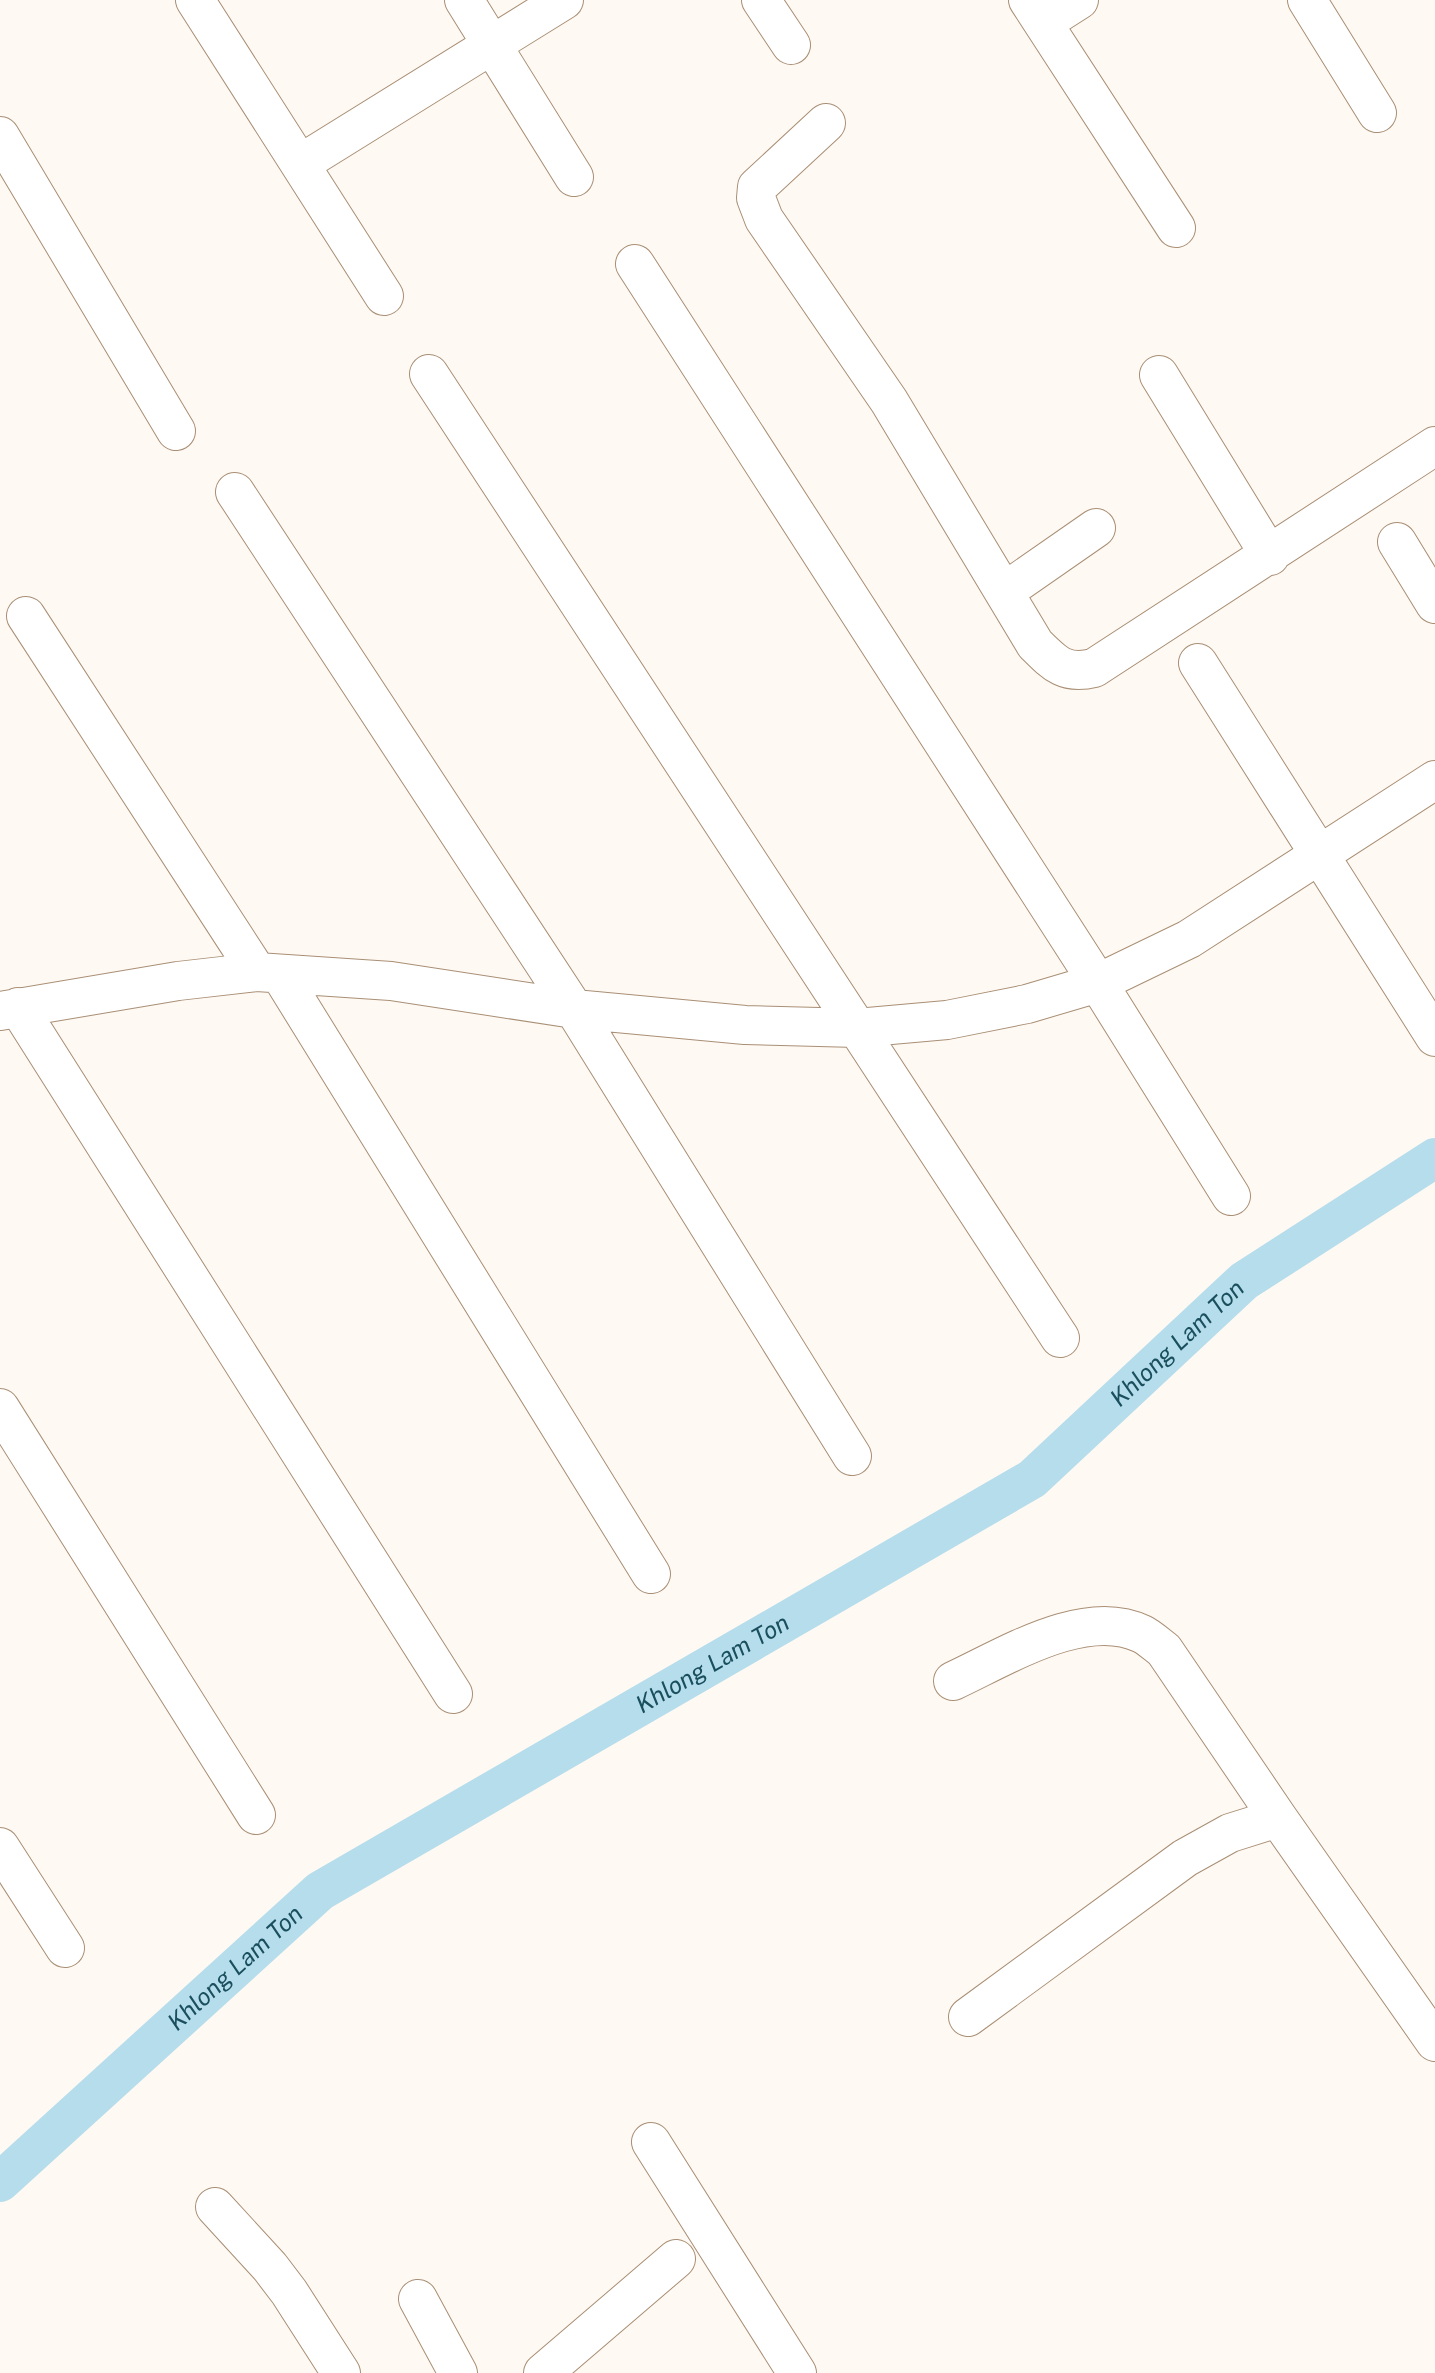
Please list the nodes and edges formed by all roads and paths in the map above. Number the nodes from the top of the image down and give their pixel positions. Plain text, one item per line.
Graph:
1 (195, 0) edge
2 (464, 0) edge
3 (564, 0) edge
4 (761, 0) edge
5 (1079, 0) edge
6 (1307, 0) edge
7 (1036, 11) edge
8 (492, 45) junction
9 (791, 45) dead end
10 (1377, 113) dead end
11 (826, 123) dead end
12 (0, 136) edge
13 (300, 164) junction
14 (574, 177) dead end
15 (1176, 228) dead end
16 (635, 264) dead end
17 (384, 296) dead end
18 (429, 374) dead end
19 (1159, 375) dead end
20 (176, 431) dead end
21 (1435, 446) edge
22 (235, 492) dead end
23 (1096, 528) dead end
24 (1397, 542) dead end
25 (1270, 556) junction
26 (1004, 592) junction
27 (1435, 604) edge
28 (26, 616) dead end
29 (1198, 663) dead end
30 (1435, 780) edge
31 (1318, 855) junction
32 (268, 973) junction
33 (1098, 983) junction
34 (9, 1009) edge
35 (574, 1009) junction
36 (857, 1028) junction
37 (1435, 1037) edge
38 (1231, 1196) dead end
39 (1060, 1338) dead end
40 (0, 1408) edge
41 (852, 1456) dead end
42 (651, 1574) dead end
43 (953, 1681) dead end
44 (453, 1694) dead end
45 (256, 1815) dead end
46 (1278, 1818) junction
47 (0, 1847) edge
48 (65, 1948) dead end
49 (968, 2017) dead end
50 (1435, 2042) edge
51 (651, 2142) dead end
52 (215, 2207) dead end
53 (676, 2259) dead end
54 (418, 2300) dead end
55 (341, 2373) edge
56 (458, 2373) edge
57 (544, 2373) edge
58 (797, 2373) edge

1 - 13 street
2 - 8 street
3 - 8 street
4 - 9 street
5 - 7 street
6 - 10 street
7 - 15 street
8 - 13 street
8 - 14 street
11 - 26 street
12 - 20 street
13 - 17 street
16 - 33 street
18 - 36 street
19 - 25 street
21 - 25 street
22 - 35 street
23 - 26 street
24 - 27 street
25 - 26 street
28 - 32 street
29 - 31 street
30 - 31 street
31 - 33 street
31 - 37 street
32 - 34 street
32 - 35 street
32 - 42 street
33 - 36 street
33 - 38 street
34 - 44 street
35 - 36 street
35 - 41 street
36 - 39 street
40 - 45 street
43 - 46 street
46 - 49 street
46 - 50 street
47 - 48 street
51 - 58 street
52 - 55 street
53 - 57 street
54 - 56 street

